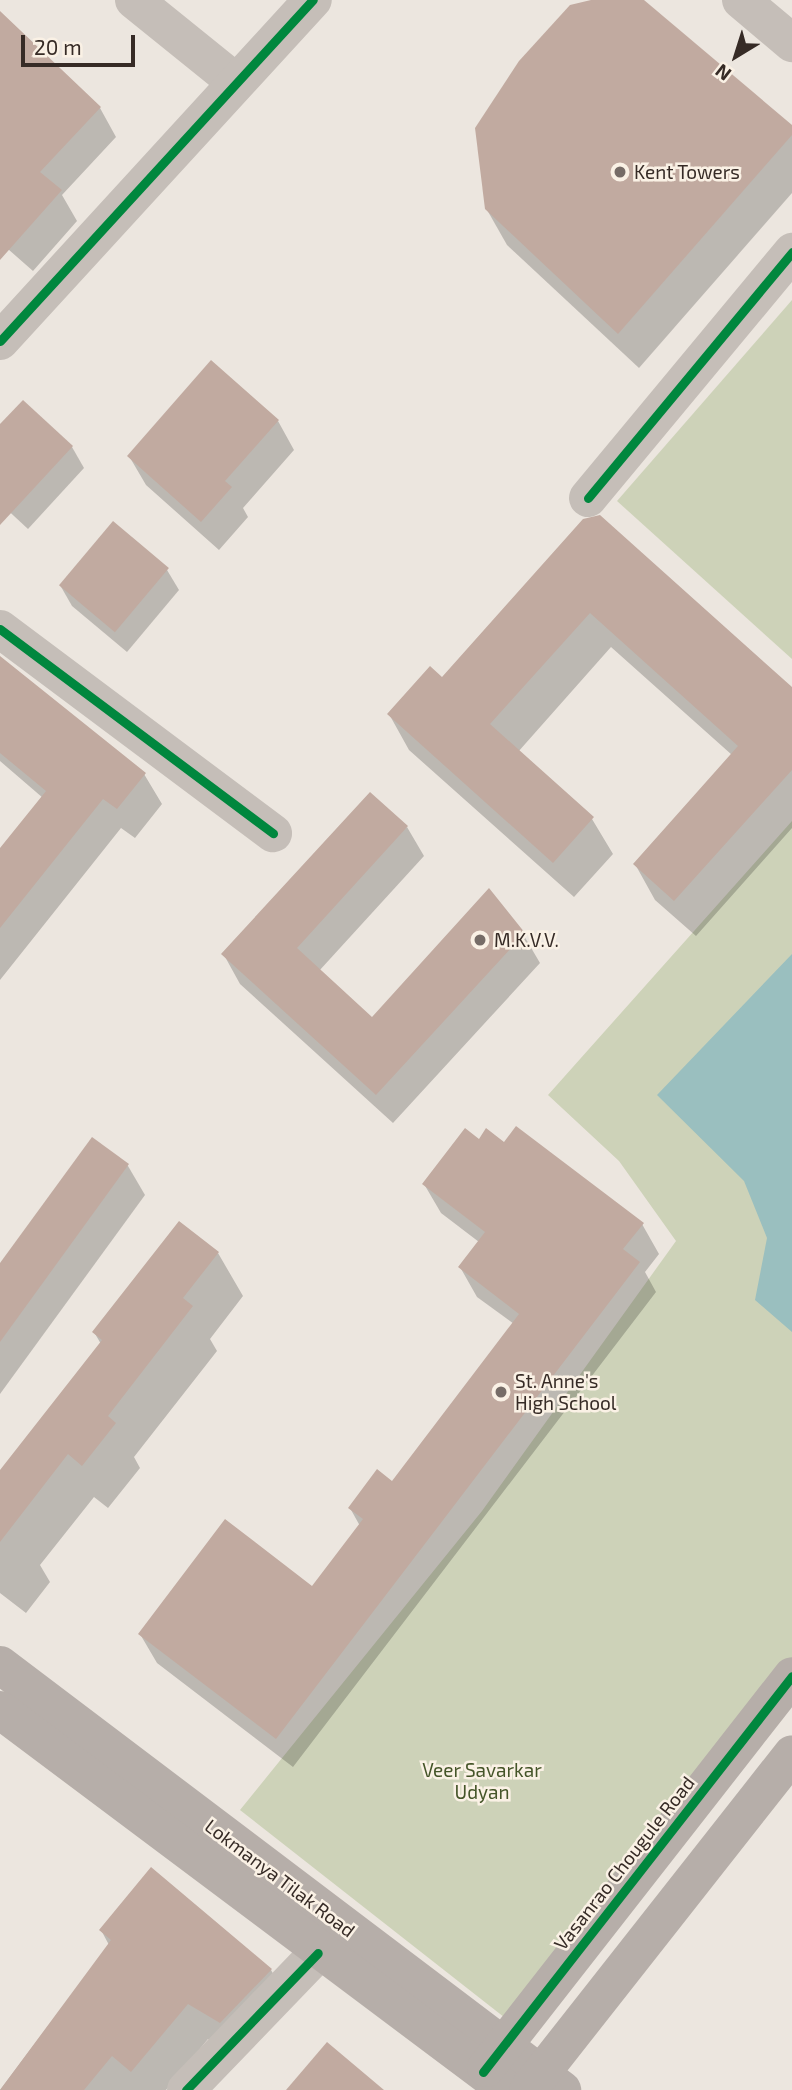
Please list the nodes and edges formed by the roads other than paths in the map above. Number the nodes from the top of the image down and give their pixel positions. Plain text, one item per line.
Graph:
1 (134, 0) edge
2 (313, 0) edge
3 (741, 0) edge
4 (792, 43) edge
5 (233, 80) junction
6 (792, 252) edge
7 (0, 341) edge
8 (589, 498) dead end
9 (0, 629) edge
10 (273, 833) dead end
11 (0, 1665) edge
12 (792, 1676) edge
13 (0, 1710) edge
14 (792, 1754) edge
15 (318, 1953) junction
16 (520, 2077) edge
17 (186, 2090) edge

1 - 5 street
2 - 5 street
3 - 4 street
5 - 7 street
6 - 8 street
9 - 10 street
11 - 16 main road, Lokmanya Tilak Road
12 - 16 main road, Vasanrao Chougule Road
13 - 15 main road, Lokmanya Tilak Road
14 - 16 main road
15 - 16 main road, Lokmanya Tilak Road
15 - 17 street

